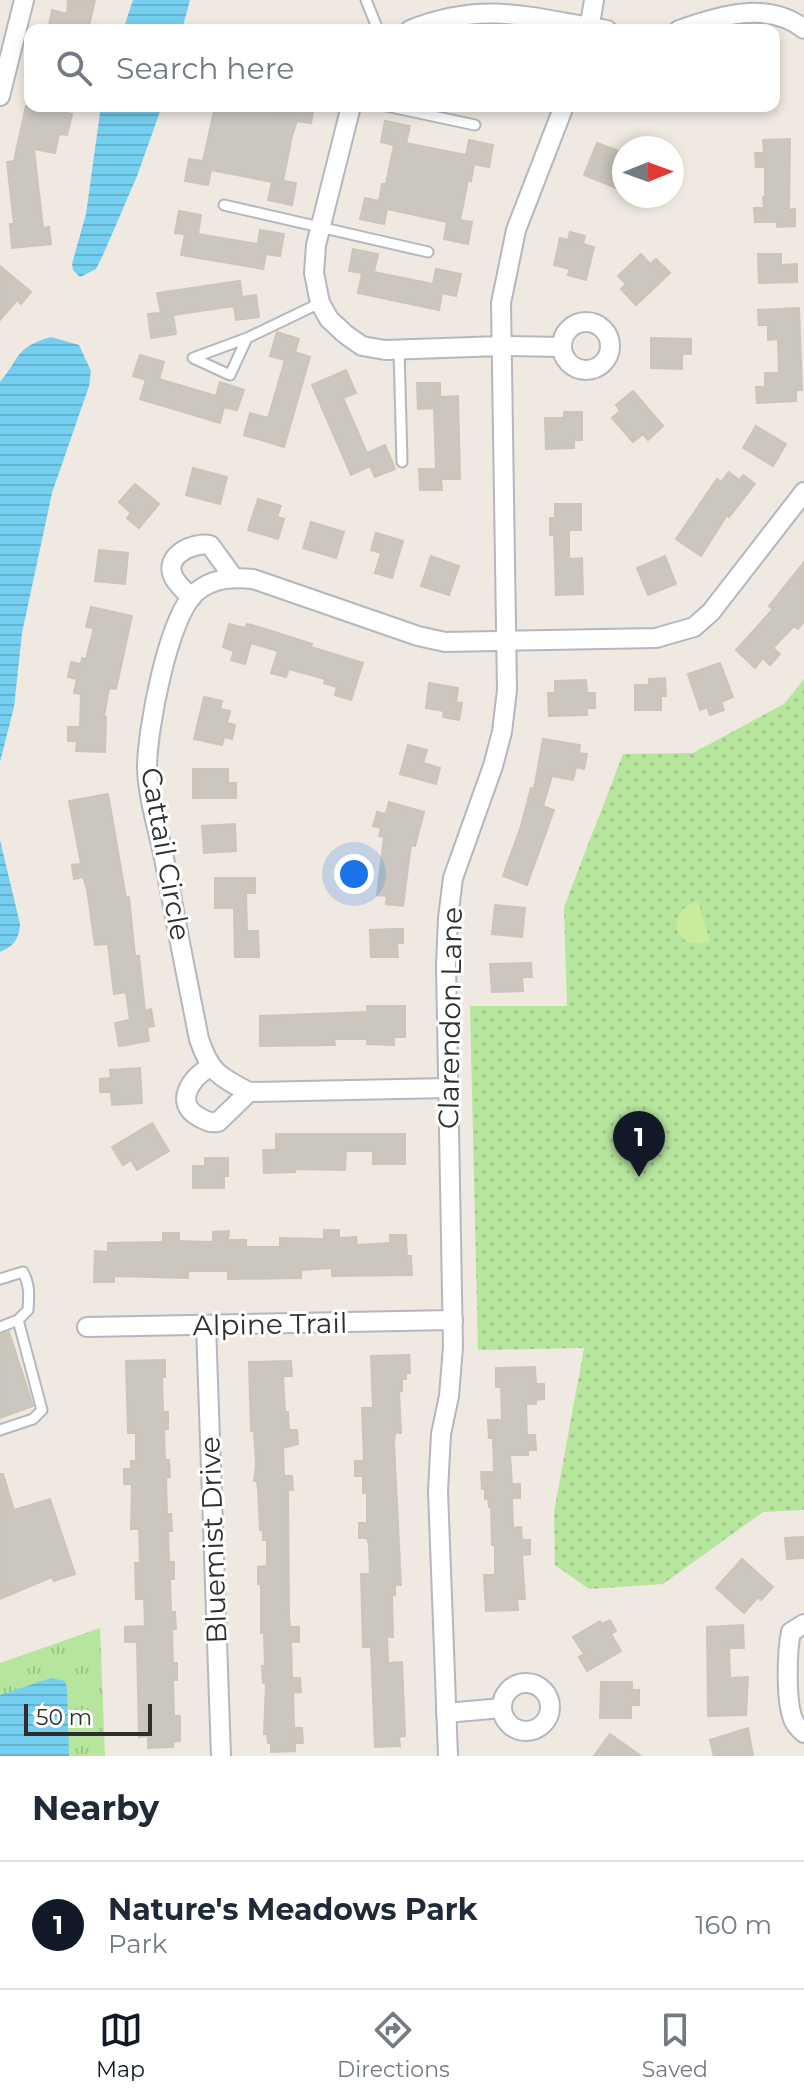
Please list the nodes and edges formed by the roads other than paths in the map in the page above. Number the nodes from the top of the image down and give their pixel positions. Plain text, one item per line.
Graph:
1 (24, 0) edge
2 (366, 0) edge
3 (594, 0) edge
4 (498, 4) edge
5 (376, 24) edge
6 (424, 24) edge
7 (576, 24) edge
8 (595, 24) edge
9 (695, 24) edge
10 (804, 29) edge
11 (0, 96) edge
12 (350, 112) edge
13 (414, 112) edge
14 (562, 112) edge
15 (475, 125) dead end
16 (224, 205) dead end
17 (321, 229) junction
18 (428, 252) dead end
19 (320, 303) junction
20 (247, 338) junction
21 (501, 346) junction
22 (562, 347) dead end
23 (399, 350) junction
24 (402, 462) dead end
25 (804, 492) edge
26 (234, 578) junction
27 (191, 598) junction
28 (505, 642) junction
29 (210, 1067) junction
30 (448, 1088) junction
31 (249, 1092) junction
32 (0, 1279) edge
33 (18, 1320) junction
34 (453, 1320) junction
35 (206, 1325) junction
36 (0, 1327) edge
37 (87, 1327) dead end
38 (0, 1430) edge
39 (804, 1624) edge
40 (502, 1708) dead end
41 (446, 1713) junction
42 (804, 1733) edge
43 (221, 1756) edge
44 (448, 1756) edge

1 - 11 street
2 - 5 lane
3 - 8 street
4 - 6 street
4 - 7 street
9 - 10 street
12 - 17 street
13 - 15 lane
14 - 21 street, Clarendon Lane
16 - 17 lane
17 - 18 lane
17 - 19 street
19 - 20 lane
19 - 23 street
20 - 20 lane
21 - 22 street
21 - 23 street
21 - 28 street, Clarendon Lane
23 - 24 lane
25 - 28 street
26 - 27 street
26 - 27 street
26 - 28 street
27 - 29 street, Cattail Circle
28 - 30 street, Clarendon Lane
29 - 31 street
29 - 31 street
30 - 31 street
30 - 34 street, Clarendon Lane
32 - 33 lane
33 - 36 lane
33 - 38 lane
34 - 35 street, Alpine Trail
34 - 41 street, Clarendon Lane
35 - 37 street, Alpine Trail
35 - 43 street, Bluemist Drive
39 - 42 street
40 - 41 street
41 - 44 street, Clarendon Lane

